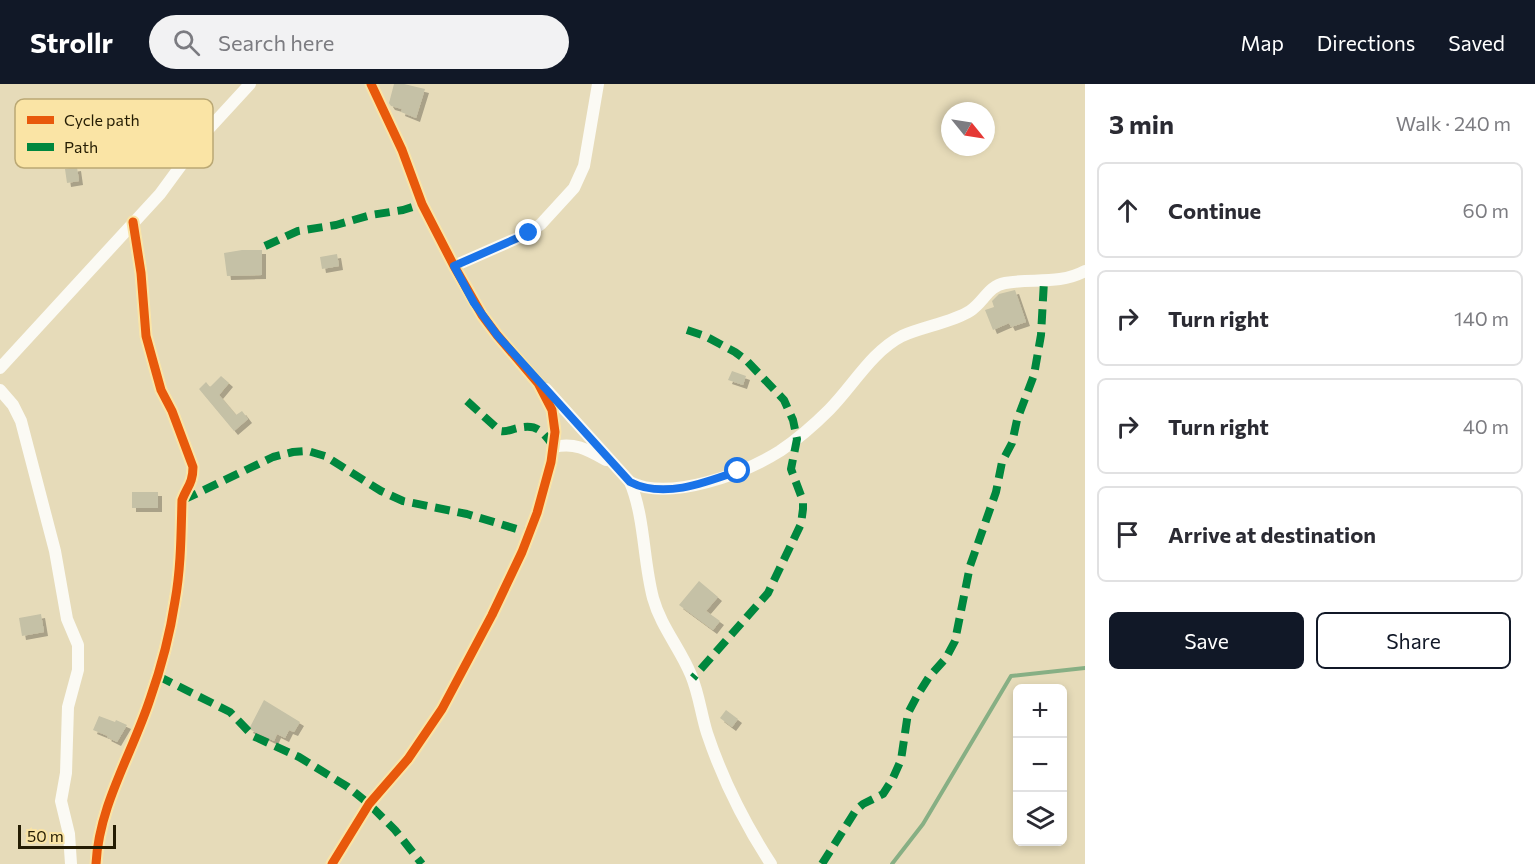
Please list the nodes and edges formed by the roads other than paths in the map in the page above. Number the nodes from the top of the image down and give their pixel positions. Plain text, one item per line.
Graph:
1 (250, 84) edge
2 (371, 84) edge
3 (598, 84) edge
4 (213, 124) edge
5 (179, 168) edge
6 (133, 222) junction
7 (454, 266) junction
8 (1085, 271) edge
9 (0, 368) edge
10 (538, 383) junction
11 (0, 390) edge
12 (554, 447) junction
13 (612, 464) junction
14 (630, 482) junction
15 (71, 864) edge
16 (96, 864) edge
17 (332, 864) edge
18 (771, 864) edge

1 - 4 street
2 - 7 street
3 - 7 street
5 - 6 street
6 - 9 street
6 - 16 street
7 - 10 street
8 - 14 street
10 - 12 street
10 - 13 street
11 - 15 street
12 - 13 street
12 - 17 street
13 - 14 street
14 - 18 street

